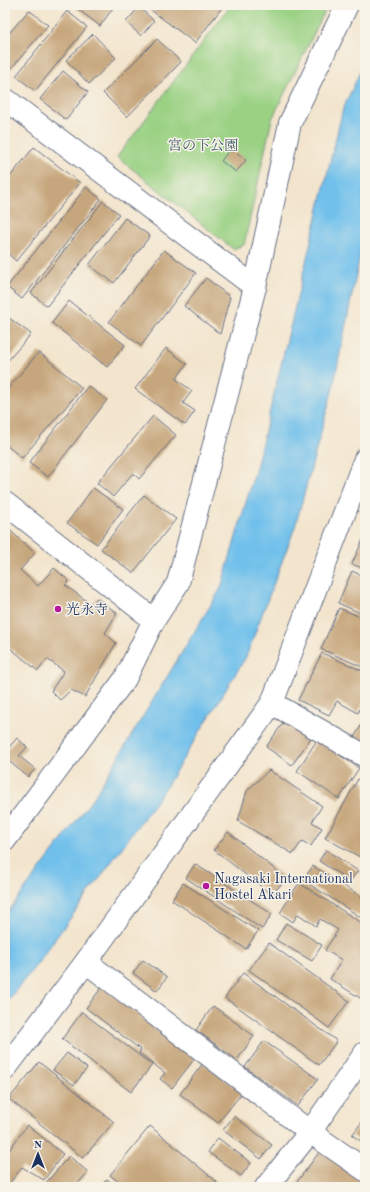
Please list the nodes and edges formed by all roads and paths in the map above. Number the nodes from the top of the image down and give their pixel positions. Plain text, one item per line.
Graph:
1 (347, 5) edge
2 (5, 99) edge
3 (255, 287) junction
4 (365, 459) edge
5 (5, 503) edge
6 (154, 620) junction
7 (272, 703) junction
8 (365, 756) edge
9 (5, 840) edge
10 (86, 962) junction
11 (365, 1053) edge
12 (5, 1069) edge
13 (310, 1132) junction
14 (365, 1170) edge
15 (266, 1187) edge

1 - 3 street
2 - 3 street
3 - 6 street
4 - 7 street
5 - 6 street
6 - 9 street
7 - 8 street
7 - 10 street
10 - 12 street
10 - 13 street
11 - 13 street
13 - 14 street
13 - 15 street

